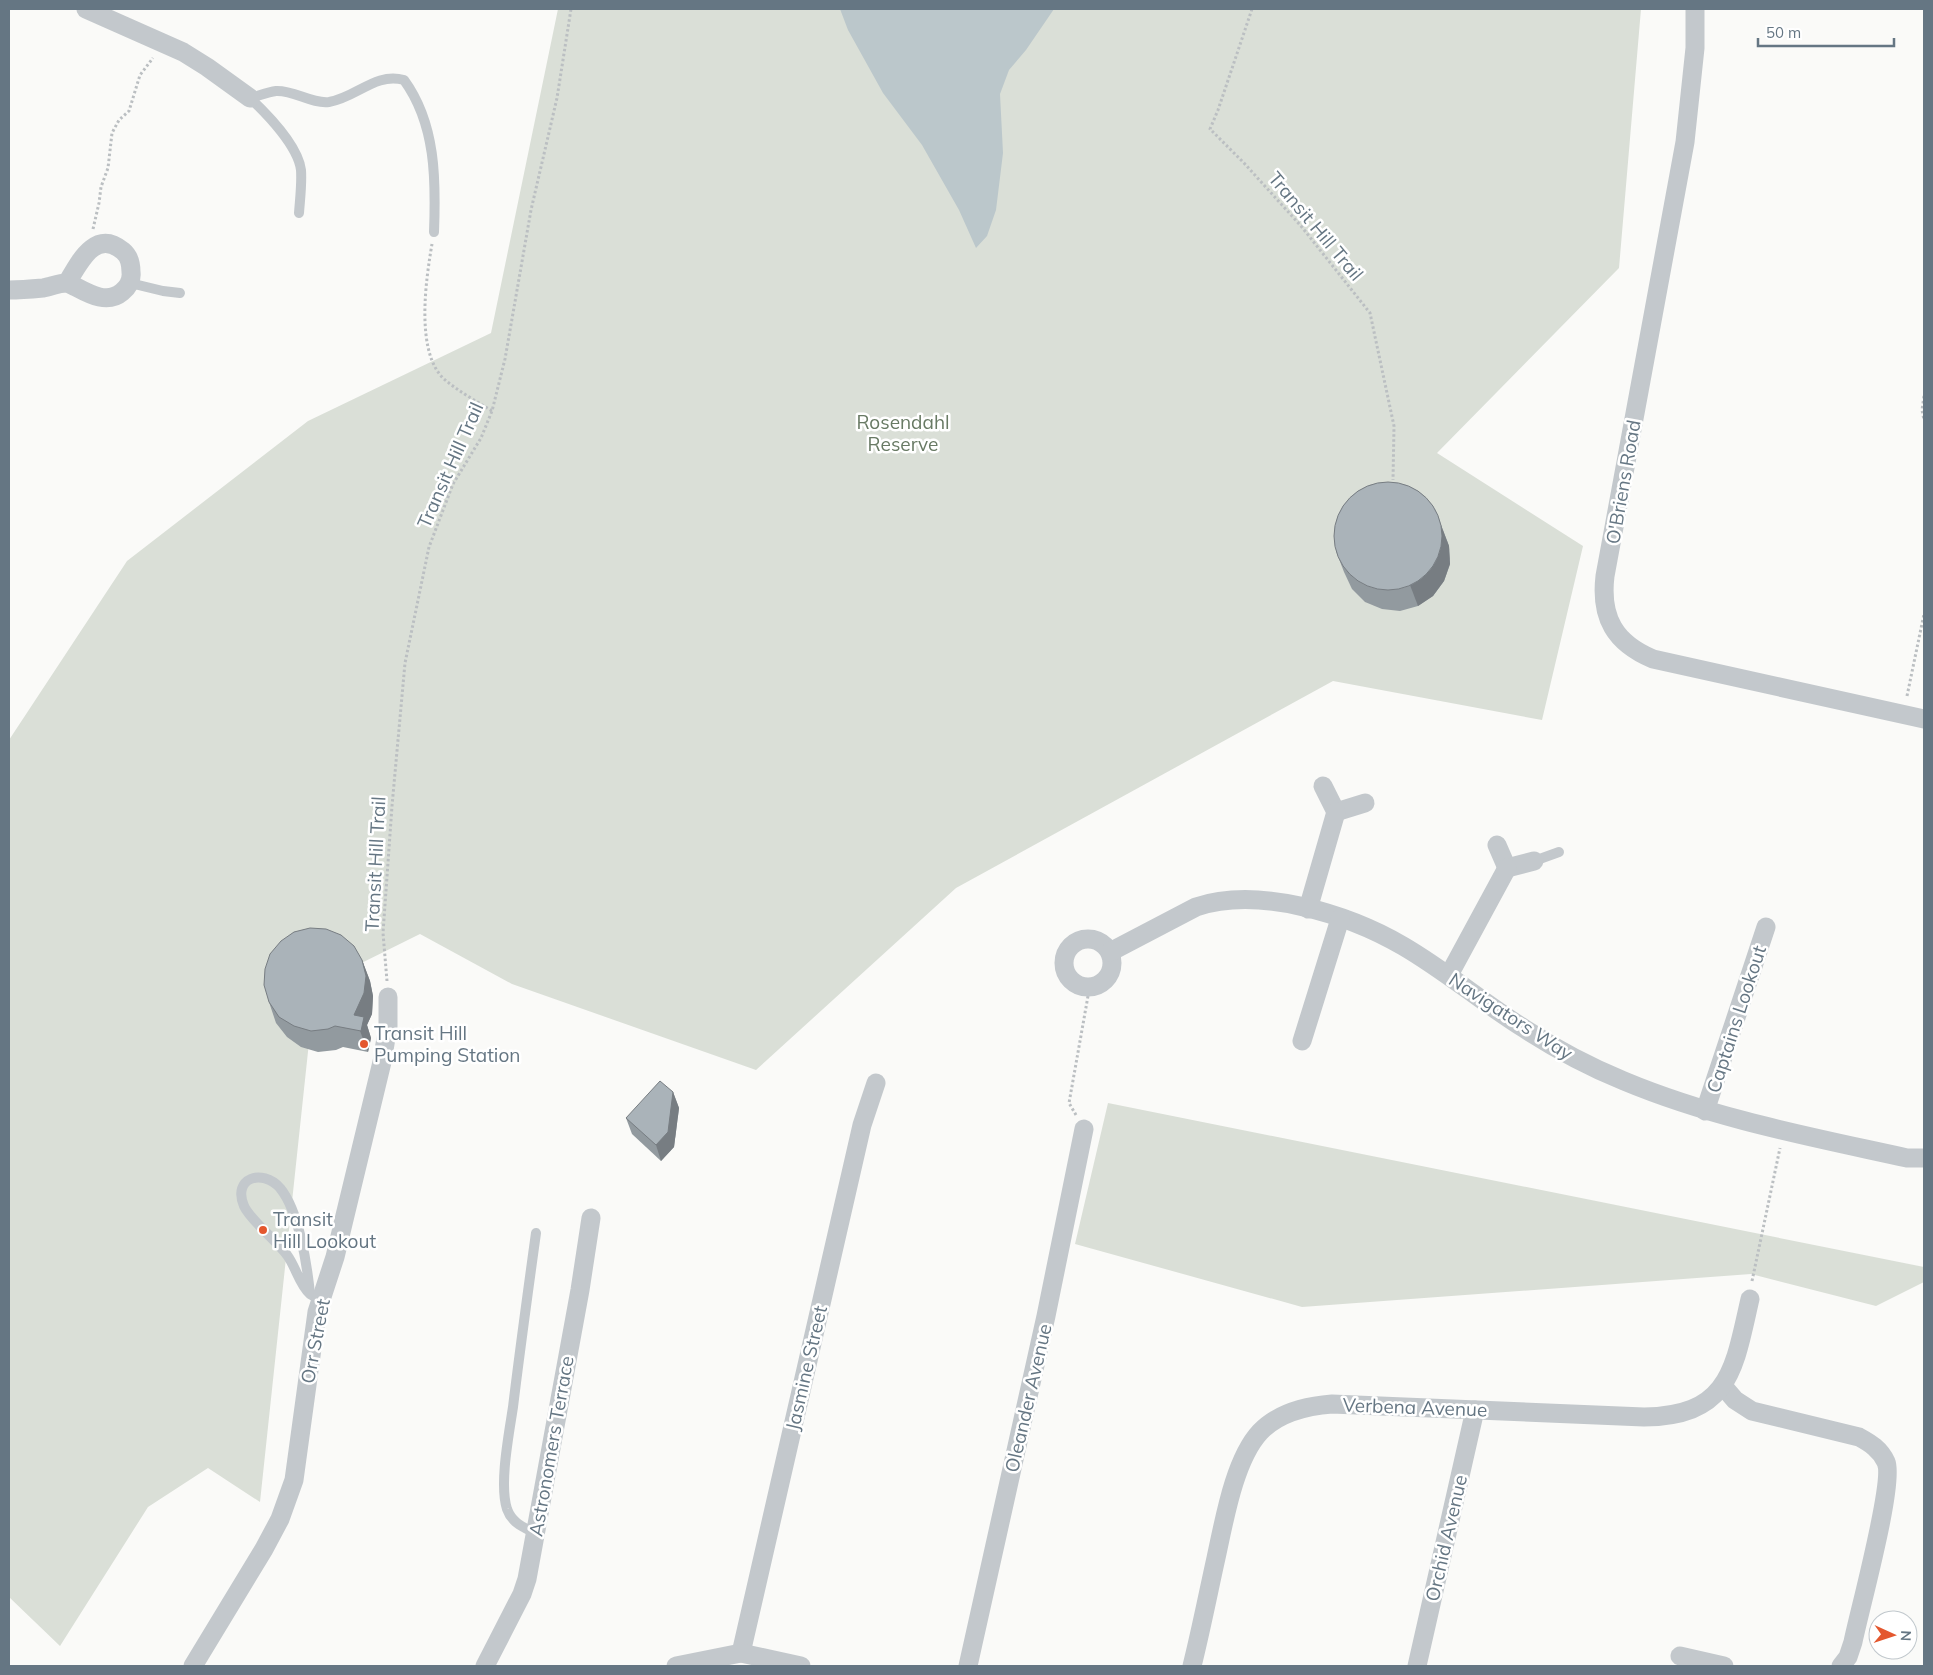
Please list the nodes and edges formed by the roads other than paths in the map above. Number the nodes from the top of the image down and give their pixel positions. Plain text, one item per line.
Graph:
1 (86, 9) edge
2 (1695, 9) edge
3 (250, 98) junction
4 (299, 213) dead end
5 (434, 232) road end
6 (130, 282) junction
7 (67, 283) junction
8 (9, 290) edge
9 (180, 293) dead end
10 (1924, 719) edge
11 (1323, 786) dead end
12 (1365, 803) dead end
13 (1336, 812) junction
14 (1497, 845) dead end
15 (1559, 852) dead end
16 (1534, 861) joint
17 (1507, 868) junction
18 (1308, 909) junction
19 (1340, 919) junction
20 (1766, 927) dead end
21 (1110, 952) junction
22 (1449, 975) junction
23 (388, 997) road end
24 (1302, 1041) dead end
25 (876, 1083) dead end
26 (1705, 1111) junction
27 (1084, 1129) road end
28 (1924, 1158) edge
29 (591, 1218) dead end
30 (536, 1233) dead end
31 (316, 1297) junction
32 (1750, 1299) road end
33 (1723, 1386) junction
34 (1475, 1410) junction
35 (535, 1533) junction
36 (741, 1653) junction
37 (1680, 1656) dead end
38 (193, 1666) edge
39 (485, 1666) edge
40 (676, 1666) edge
41 (802, 1666) edge
42 (968, 1666) edge
43 (1192, 1666) edge
44 (1417, 1666) edge
45 (1724, 1666) edge
46 (1841, 1666) edge

1 - 3 street
2 - 10 street, O'Briens Road
3 - 4 lane
3 - 5 lane
6 - 7 street
6 - 7 street
6 - 9 lane
7 - 8 street
11 - 13 street
12 - 13 street
13 - 18 street
14 - 17 street
15 - 16 lane
16 - 17 street
17 - 22 street
18 - 19 street, Navigators Way
18 - 21 street, Navigators Way
19 - 22 street, Navigators Way
19 - 24 street
20 - 26 street, Captains Lookout
21 - 21 street
22 - 26 street, Navigators Way
23 - 31 street, Orr Street
25 - 36 street, Jasmine Street
26 - 28 street, Navigators Way
27 - 42 street, Oleander Avenue
29 - 35 street, Astronomers Terrace
30 - 35 lane
31 - 31 lane
31 - 38 street, Orr Street
32 - 33 street, Verbena Avenue
33 - 34 street, Verbena Avenue
33 - 46 street
34 - 43 street, Verbena Avenue
34 - 44 street, Orchid Avenue
35 - 39 street, Astronomers Terrace
36 - 40 street
36 - 41 street
37 - 45 street

